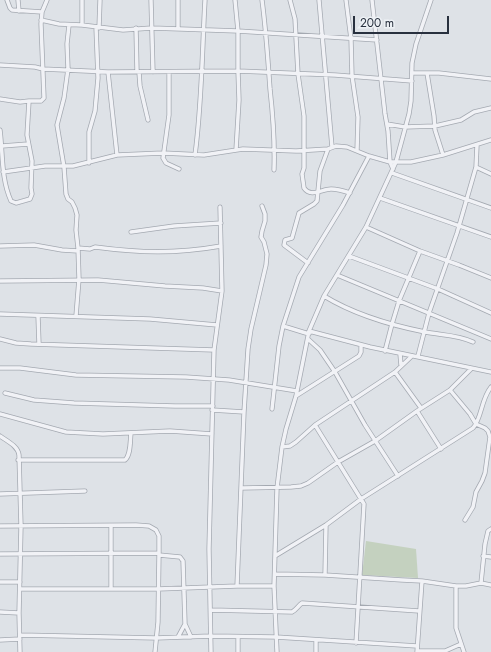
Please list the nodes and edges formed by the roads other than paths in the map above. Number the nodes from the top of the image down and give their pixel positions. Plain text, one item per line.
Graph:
1 (7, 0) edge
2 (18, 0) edge
3 (47, 0) edge
4 (82, 0) edge
5 (100, 0) edge
6 (151, 0) edge
7 (178, 0) edge
8 (205, 0) edge
9 (235, 0) edge
10 (262, 0) edge
11 (290, 0) edge
12 (319, 0) edge
13 (346, 0) edge
14 (372, 0) edge
15 (431, 0) edge
16 (19, 11) junction
17 (42, 12) junction
18 (41, 20) junction
19 (69, 25) junction
20 (82, 25) junction
21 (97, 27) junction
22 (136, 28) junction
23 (152, 28) junction
24 (178, 29) junction
25 (203, 30) junction
26 (238, 31) junction
27 (266, 33) junction
28 (296, 35) junction
29 (323, 36) junction
30 (351, 39) junction
31 (377, 40) junction
32 (0, 65) edge
33 (43, 69) junction
34 (68, 69) junction
35 (97, 71) junction
36 (202, 71) junction
37 (238, 71) junction
38 (108, 72) junction
39 (138, 72) junction
40 (153, 72) junction
41 (169, 72) junction
42 (269, 73) junction
43 (412, 73) junction
44 (427, 73) junction
45 (298, 74) junction
46 (326, 75) junction
47 (352, 76) junction
48 (382, 78) junction
49 (491, 79) edge
50 (412, 81) junction
51 (0, 99) edge
52 (29, 101) junction
53 (491, 108) edge
54 (148, 120) dead end
55 (387, 124) junction
56 (435, 126) junction
57 (405, 127) junction
58 (0, 130) edge
59 (491, 140) edge
60 (28, 144) junction
61 (477, 145) junction
62 (2, 146) junction
63 (330, 148) junction
64 (236, 150) junction
65 (275, 150) junction
66 (304, 150) junction
67 (357, 150) junction
68 (163, 153) junction
69 (117, 155) junction
70 (195, 155) junction
71 (443, 155) junction
72 (369, 156) junction
73 (390, 162) junction
74 (396, 162) junction
75 (90, 163) junction
76 (64, 167) junction
77 (476, 167) junction
78 (32, 168) junction
79 (179, 169) dead end
80 (274, 170) dead end
81 (392, 171) junction
82 (3, 172) junction
83 (491, 174) edge
84 (318, 192) junction
85 (350, 193) junction
86 (380, 198) junction
87 (466, 198) junction
88 (262, 206) dead end
89 (220, 207) dead end
90 (491, 208) edge
91 (221, 223) junction
92 (458, 225) junction
93 (366, 227) junction
94 (131, 232) dead end
95 (491, 237) edge
96 (0, 246) edge
97 (221, 246) junction
98 (78, 250) junction
99 (420, 251) junction
100 (349, 256) junction
101 (446, 260) junction
102 (308, 263) junction
103 (337, 274) junction
104 (410, 278) junction
105 (491, 278) edge
106 (79, 279) junction
107 (0, 281) edge
108 (438, 289) junction
109 (222, 291) junction
110 (324, 296) junction
111 (399, 301) junction
112 (429, 313) junction
113 (491, 313) edge
114 (0, 314) edge
115 (38, 316) junction
116 (76, 316) junction
117 (392, 324) junction
118 (217, 325) junction
119 (283, 326) junction
120 (423, 332) junction
121 (309, 335) junction
122 (0, 339) edge
123 (491, 339) edge
124 (473, 342) dead end
125 (39, 344) junction
126 (361, 345) junction
127 (214, 350) junction
128 (385, 350) junction
129 (400, 354) junction
130 (412, 356) junction
131 (418, 356) junction
132 (401, 365) junction
133 (0, 368) edge
134 (470, 369) junction
135 (335, 372) junction
136 (395, 372) junction
137 (491, 372) edge
138 (213, 379) junction
139 (247, 382) junction
140 (274, 386) junction
141 (491, 387) edge
142 (450, 390) junction
143 (297, 391) junction
144 (5, 393) dead end
145 (296, 396) junction
146 (352, 400) junction
147 (212, 408) junction
148 (272, 409) dead end
149 (419, 410) junction
150 (244, 412) junction
151 (0, 414) edge
152 (476, 424) junction
153 (315, 425) junction
154 (130, 433) junction
155 (212, 434) junction
156 (0, 436) edge
157 (375, 441) junction
158 (282, 447) junction
159 (441, 448) junction
160 (18, 460) junction
161 (338, 462) junction
162 (398, 476) junction
163 (242, 488) junction
164 (277, 488) junction
165 (85, 491) dead end
166 (0, 494) edge
167 (20, 494) junction
168 (361, 499) junction
169 (465, 520) dead end
170 (326, 525) junction
171 (0, 526) edge
172 (21, 526) junction
173 (111, 526) junction
174 (491, 529) edge
175 (0, 554) edge
176 (22, 554) junction
177 (111, 554) junction
178 (159, 554) junction
179 (275, 556) junction
180 (483, 556) junction
181 (491, 557) edge
182 (274, 574) junction
183 (325, 575) junction
184 (360, 577) junction
185 (422, 581) junction
186 (0, 582) edge
187 (20, 582) junction
188 (481, 583) junction
189 (491, 585) edge
190 (237, 586) junction
191 (274, 586) junction
192 (456, 586) junction
193 (209, 587) junction
194 (184, 588) junction
195 (20, 589) junction
196 (111, 589) junction
197 (158, 589) junction
198 (358, 607) junction
199 (210, 610) junction
200 (419, 611) junction
201 (0, 612) edge
202 (275, 612) junction
203 (19, 613) junction
204 (185, 624) junction
205 (211, 636) junction
206 (20, 637) junction
207 (178, 637) junction
208 (191, 637) junction
209 (238, 637) junction
210 (276, 637) junction
211 (156, 638) junction
212 (0, 640) edge
213 (316, 640) junction
214 (356, 642) junction
215 (461, 644) junction
216 (417, 646) junction
217 (452, 648) junction
218 (417, 651) edge
219 (20, 652) edge
220 (155, 652) edge
221 (211, 652) edge
222 (238, 652) edge
223 (277, 652) edge
224 (316, 652) edge
225 (464, 652) edge

1 - 16 street
2 - 16 street
3 - 17 street
4 - 20 street
5 - 21 street
6 - 23 street
7 - 24 street
8 - 25 street
9 - 26 street
10 - 27 street
11 - 28 street
12 - 29 street
13 - 30 street
14 - 31 street
15 - 43 street
16 - 17 street
17 - 18 street
18 - 19 street
18 - 33 street
19 - 20 street
19 - 34 street
20 - 21 street
21 - 22 street
21 - 35 street
22 - 23 street
22 - 39 street
23 - 24 street
23 - 40 street
24 - 25 street
25 - 26 street
25 - 36 street
26 - 27 street
26 - 37 street
27 - 28 street
27 - 42 street
28 - 29 street
28 - 45 street
29 - 30 street
29 - 46 street
30 - 31 street
30 - 47 street
31 - 48 street
32 - 33 street
33 - 34 street
33 - 52 street
34 - 35 street
34 - 76 street
35 - 38 street
35 - 75 street
36 - 37 street
36 - 41 street
36 - 70 street
37 - 42 street
37 - 64 street
38 - 39 street
38 - 69 street
39 - 40 street
39 - 54 street
40 - 41 street
41 - 68 street
42 - 45 street
42 - 65 street
43 - 44 street
43 - 50 street
44 - 49 street
44 - 56 street
45 - 46 street
45 - 66 street
46 - 47 street
46 - 63 street
47 - 48 street
47 - 67 street
48 - 50 street
48 - 55 street
50 - 57 street
51 - 52 street
52 - 60 street
53 - 56 street
55 - 57 street
55 - 73 street
56 - 57 street
56 - 71 street
57 - 74 street
58 - 62 street
59 - 61 street
60 - 62 street
60 - 78 street
61 - 71 street
61 - 77 street
62 - 82 street
63 - 66 street
63 - 67 street
63 - 84 street
64 - 65 street
64 - 70 street
65 - 66 street
65 - 80 street
66 - 84 street
67 - 72 street
68 - 69 street
68 - 70 street
68 - 79 street
69 - 75 street
71 - 74 street
72 - 73 street
72 - 85 street
73 - 74 street
73 - 81 street
74 - 81 street
75 - 76 street
76 - 78 street
76 - 98 street
77 - 83 street
77 - 87 street
78 - 82 street
78 - 82 street
81 - 86 street
81 - 87 street
84 - 85 street
84 - 102 street
85 - 102 street
86 - 92 street
86 - 93 street
87 - 90 street
87 - 92 street
88 - 139 street
89 - 91 street
91 - 94 street
91 - 97 street
92 - 95 street
92 - 101 street
93 - 99 street
93 - 100 street
96 - 98 street
97 - 98 street
97 - 109 street
98 - 106 street
99 - 101 street
99 - 104 street
100 - 103 street
100 - 104 street
101 - 105 street
101 - 108 street
102 - 119 street
103 - 110 street
103 - 111 street
104 - 108 street
104 - 111 street
106 - 107 street
106 - 109 street
106 - 116 street
108 - 112 street
108 - 113 street
109 - 118 street
110 - 117 street
110 - 121 street
111 - 112 street
111 - 117 street
112 - 120 street
112 - 123 street
114 - 115 street
115 - 116 street
115 - 125 street
116 - 118 street
117 - 120 street
117 - 128 street
118 - 127 street
119 - 121 street
119 - 140 street
120 - 124 street
120 - 131 street
121 - 126 street
121 - 135 street
121 - 143 street
122 - 125 street
125 - 127 street
126 - 128 street
126 - 135 street
127 - 138 street
128 - 129 street
129 - 130 street
129 - 132 street
130 - 131 street
130 - 132 street
131 - 134 street
132 - 136 street
133 - 138 street
134 - 137 street
134 - 142 street
135 - 145 street
135 - 146 street
136 - 146 street
136 - 149 street
138 - 139 street
138 - 147 street
139 - 140 street
139 - 150 street
140 - 143 street
140 - 148 street
141 - 152 street
142 - 149 street
142 - 152 street
143 - 145 street
144 - 147 street
145 - 158 street
146 - 153 street
146 - 157 street
147 - 150 street
147 - 155 street
149 - 157 street
149 - 159 street
150 - 163 street
151 - 154 street
152 - 159 street
152 - 169 street
153 - 158 street
153 - 161 street
154 - 155 street
154 - 160 street
155 - 193 street
156 - 160 street
157 - 161 street
157 - 162 street
158 - 164 street
159 - 162 street
160 - 167 street
161 - 164 street
161 - 168 street
162 - 168 street
163 - 164 street
163 - 190 street
164 - 179 street
165 - 167 street
166 - 167 street
167 - 172 street
168 - 170 street
168 - 184 street
170 - 179 street
170 - 183 street
171 - 172 street
172 - 173 street
172 - 176 street
173 - 177 street
173 - 178 street
174 - 180 street
175 - 176 street
176 - 177 street
176 - 187 street
177 - 178 street
177 - 196 street
178 - 194 street
178 - 197 street
179 - 182 street
180 - 181 street
180 - 188 street
182 - 183 street
182 - 191 street
183 - 184 street
184 - 185 street
184 - 198 street
185 - 192 street
185 - 200 street
186 - 187 street
187 - 195 street
188 - 189 street
188 - 192 street
190 - 191 street
190 - 193 street
191 - 202 street
192 - 215 street
193 - 194 street
193 - 199 street
194 - 197 street
194 - 204 street
195 - 196 street
195 - 203 street
196 - 197 street
197 - 211 street
198 - 200 street
198 - 202 street
198 - 214 street
199 - 202 street
199 - 205 street
200 - 216 street
201 - 203 street
202 - 210 street
203 - 206 street
204 - 207 street
204 - 208 street
205 - 208 street
205 - 209 street
205 - 221 street
206 - 211 street
206 - 212 street
206 - 219 street
207 - 208 street
207 - 211 street
209 - 210 street
209 - 222 street
210 - 213 street
210 - 223 street
211 - 220 street
213 - 214 street
213 - 224 street
214 - 216 street
215 - 217 street
215 - 225 street
216 - 218 street
217 - 218 street
217 - 225 street

